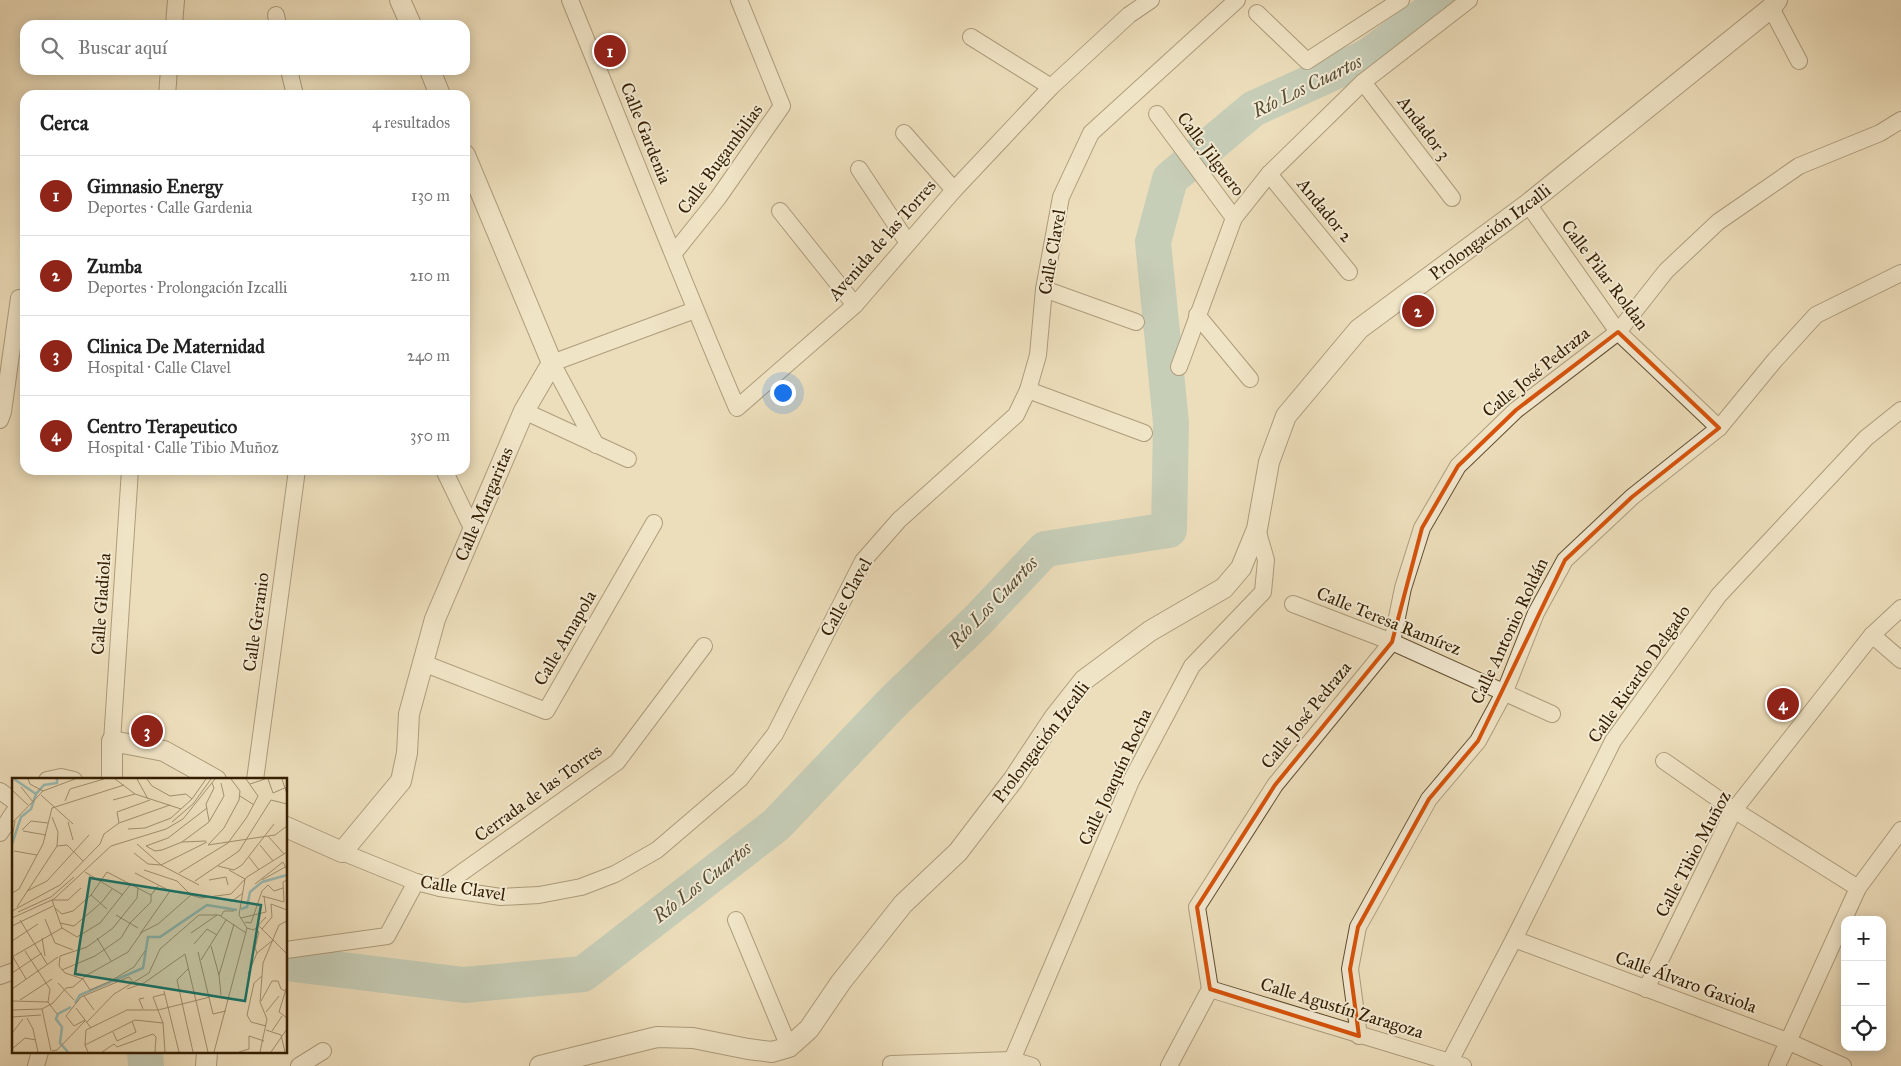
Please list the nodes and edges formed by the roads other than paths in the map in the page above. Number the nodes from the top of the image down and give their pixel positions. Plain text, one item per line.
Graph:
1 (176, 0) edge
2 (400, 0) edge
3 (570, 0) edge
4 (739, 0) edge
5 (1151, 0) edge
6 (1237, 0) edge
7 (1401, 0) edge
8 (1469, 0) edge
9 (1774, 4) edge
10 (1257, 13) dead end
11 (174, 20) edge
12 (409, 20) edge
13 (970, 37) dead end
14 (1799, 61) dead end
15 (169, 75) edge
16 (290, 75) edge
17 (432, 75) edge
18 (1364, 82) junction
19 (1051, 86) junction
20 (167, 90) edge
21 (294, 90) edge
22 (438, 90) edge
23 (1157, 114) dead end
24 (1901, 120) edge
25 (904, 133) dead end
26 (470, 167) edge
27 (859, 168) dead end
28 (1269, 174) junction
29 (954, 190) junction
30 (1452, 198) dead end
31 (1528, 204) junction
32 (780, 211) dead end
33 (1234, 218) junction
34 (908, 243) junction
35 (674, 253) junction
36 (1349, 272) dead end
37 (1901, 273) edge
38 (1044, 289) junction
39 (19, 298) dead end
40 (855, 305) junction
41 (695, 310) junction
42 (1198, 315) junction
43 (1136, 322) dead end
44 (1618, 332) junction
45 (552, 364) junction
46 (1179, 368) dead end
47 (1250, 379) dead end
48 (1028, 390) junction
49 (1901, 410) edge
50 (524, 411) junction
51 (0, 420) edge
52 (1719, 428) junction
53 (1144, 433) dead end
54 (596, 445) junction
55 (628, 459) dead end
56 (130, 475) edge
57 (296, 475) edge
58 (446, 475) edge
59 (654, 523) dead end
60 (1257, 529) junction
61 (473, 530) junction
62 (1293, 604) dead end
63 (1901, 608) edge
64 (1872, 635) junction
65 (1392, 642) junction
66 (704, 646) dead end
67 (1901, 660) edge
68 (423, 663) junction
69 (1505, 691) junction
70 (1552, 714) dead end
71 (112, 741) junction
72 (1664, 761) dead end
73 (112, 778) edge
74 (212, 778) edge
75 (255, 778) edge
76 (0, 791) edge
77 (12, 800) edge
78 (1734, 810) junction
79 (12, 815) edge
80 (288, 828) edge
81 (1901, 830) edge
82 (0, 833) edge
83 (342, 852) junction
84 (416, 882) junction
85 (440, 888) junction
86 (1858, 888) junction
87 (736, 920) dead end
88 (1514, 939) junction
89 (288, 950) edge
90 (1210, 988) junction
91 (1646, 989) junction
92 (1359, 1036) junction
93 (1787, 1041) junction
94 (323, 1051) dead end
95 (779, 1055) edge
96 (1012, 1060) junction
97 (891, 1064) dead end
98 (1456, 1064) edge
99 (299, 1066) edge
100 (540, 1066) edge
101 (1032, 1066) edge
102 (1169, 1066) edge
103 (1776, 1066) edge
104 (1842, 1066) edge

1 - 11 street
2 - 12 street
3 - 35 street, Calle Gardenia
4 - 35 street, Calle Bugambilias
5 - 19 street, Avenida de las Torres
6 - 38 street, Calle Clavel
7 - 10 street
8 - 18 street
9 - 14 street
9 - 31 street, Prolongación Izcalli
13 - 19 street
15 - 20 street
16 - 21 street
17 - 22 street
18 - 28 street
18 - 30 street, Andador 3
19 - 29 street, Avenida de las Torres
23 - 33 street, Calle Jilguero
24 - 44 street, Calle José Pedraza
25 - 29 street
26 - 45 street
27 - 34 street
28 - 33 street
28 - 36 street, Andador 2
29 - 34 street, Avenida de las Torres
31 - 44 street, Calle Pilar Roldan
31 - 60 street, Prolongación Izcalli
32 - 40 street
33 - 42 street
34 - 40 street, Avenida de las Torres
35 - 41 street, Avenida de las Torres
37 - 52 street, Calle Antonio Roldán
38 - 43 street
38 - 48 street, Calle Clavel
39 - 51 street
40 - 41 street, Avenida de las Torres
41 - 45 street
42 - 46 street
42 - 47 street
44 - 52 street, Calle Pilar Roldan
44 - 65 street, Calle José Pedraza
45 - 50 street, Calle Margaritas
45 - 54 street
48 - 53 street
48 - 85 street, Calle Clavel
49 - 88 street, Calle Ricardo Delgado
50 - 54 street
50 - 61 street, Calle Margaritas
52 - 69 street, Calle Antonio Roldán
54 - 55 street
56 - 71 street, Calle Gladiola
57 - 75 street, Calle Geranio
58 - 61 street
59 - 68 street, Calle Amapola
60 - 95 street, Prolongación Izcalli
60 - 96 street, Calle Joaquín Rocha
61 - 68 street, Calle Margaritas
62 - 65 street, Calle Teresa Ramírez
63 - 64 street, Calle Tibio Muñoz
64 - 67 street
64 - 78 street, Calle Tibio Muñoz
65 - 69 street, Calle Teresa Ramírez
65 - 90 street, Calle José Pedraza
66 - 85 street, Cerrada de las Torres
68 - 83 street, Calle Margaritas
69 - 70 street, Calle Teresa Ramírez
69 - 92 street, Calle Antonio Roldán
71 - 73 street
71 - 74 street
72 - 78 street
76 - 77 street
78 - 86 street
78 - 91 street, Calle Tibio Muñoz
79 - 82 street
80 - 83 street, Calle Clavel
81 - 86 street
83 - 84 street, Calle Clavel
84 - 85 street, Calle Clavel
84 - 89 street
86 - 93 street
87 - 95 street
88 - 91 street, Calle Álvaro Gaxiola
88 - 98 street, Calle Ricardo Delgado
90 - 92 street, Calle Agustín Zaragoza
90 - 102 street
91 - 93 street, Calle Álvaro Gaxiola
92 - 98 street, Calle Agustín Zaragoza
93 - 103 street
93 - 104 street, Calle Álvaro Gaxiola
94 - 99 street
95 - 100 street
96 - 97 street
96 - 101 street

